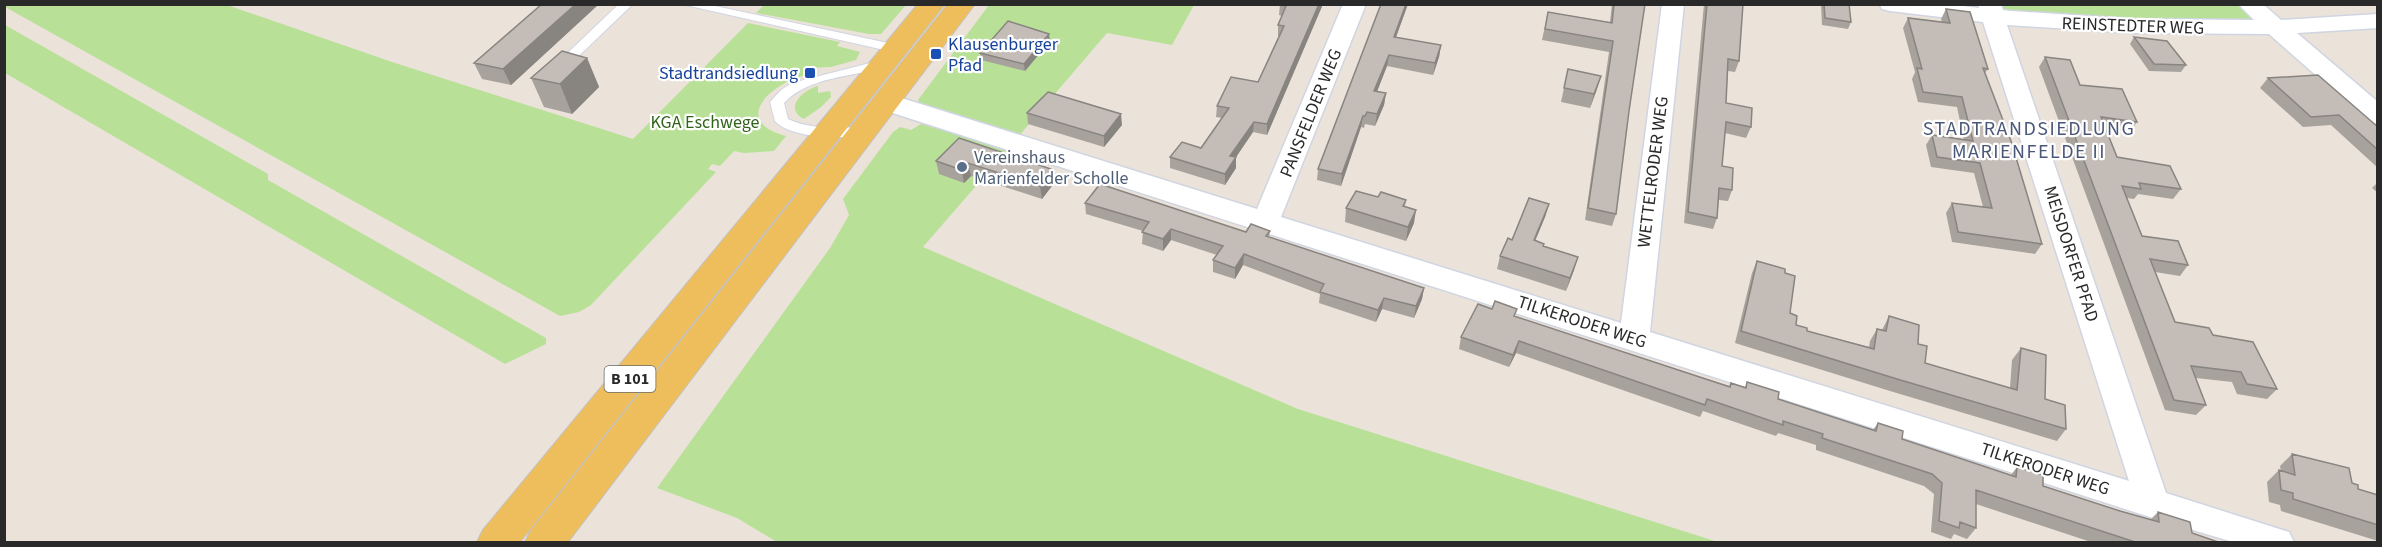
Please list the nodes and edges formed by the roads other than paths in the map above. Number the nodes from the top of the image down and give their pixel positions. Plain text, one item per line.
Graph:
1 (627, 4) edge
2 (687, 4) edge
3 (932, 4) edge
4 (962, 4) edge
5 (1355, 4) edge
6 (1673, 4) edge
7 (1890, 4) edge
8 (2249, 4) edge
9 (1991, 11) edge
10 (2378, 21) edge
11 (2276, 28) junction
12 (901, 56) junction
13 (557, 70) edge
14 (872, 99) junction
15 (2378, 116) edge
16 (863, 131) junction
17 (828, 133) junction
18 (778, 219) junction
19 (1266, 221) junction
20 (1634, 339) junction
21 (2153, 504) junction
22 (497, 543) edge
23 (545, 543) edge
24 (2277, 543) edge

1 - 13 lane
2 - 12 lane
3 - 12 main road, B 101
4 - 12 main road, B 101
5 - 19 street, PANSFELDER WEG
6 - 20 street, WETTELRODER WEG
7 - 9 street, REINSTEDTER WEG
8 - 11 street
9 - 11 street, REINSTEDTER WEG
9 - 21 street, MEISDORFER PFAD
10 - 11 street, REINSTEDTER WEG
11 - 15 street
12 - 14 main road, B 101
12 - 14 main road, B 101
12 - 17 lane
14 - 16 main road, B 101
14 - 17 main road, B 101
14 - 19 street, TILKERODER WEG
16 - 17 lane
16 - 18 main road, B 101
17 - 18 main road, B 101
18 - 22 main road, B 101
18 - 23 main road, B 101
19 - 20 street, TILKERODER WEG
20 - 21 street, TILKERODER WEG
21 - 24 street, TILKERODER WEG

